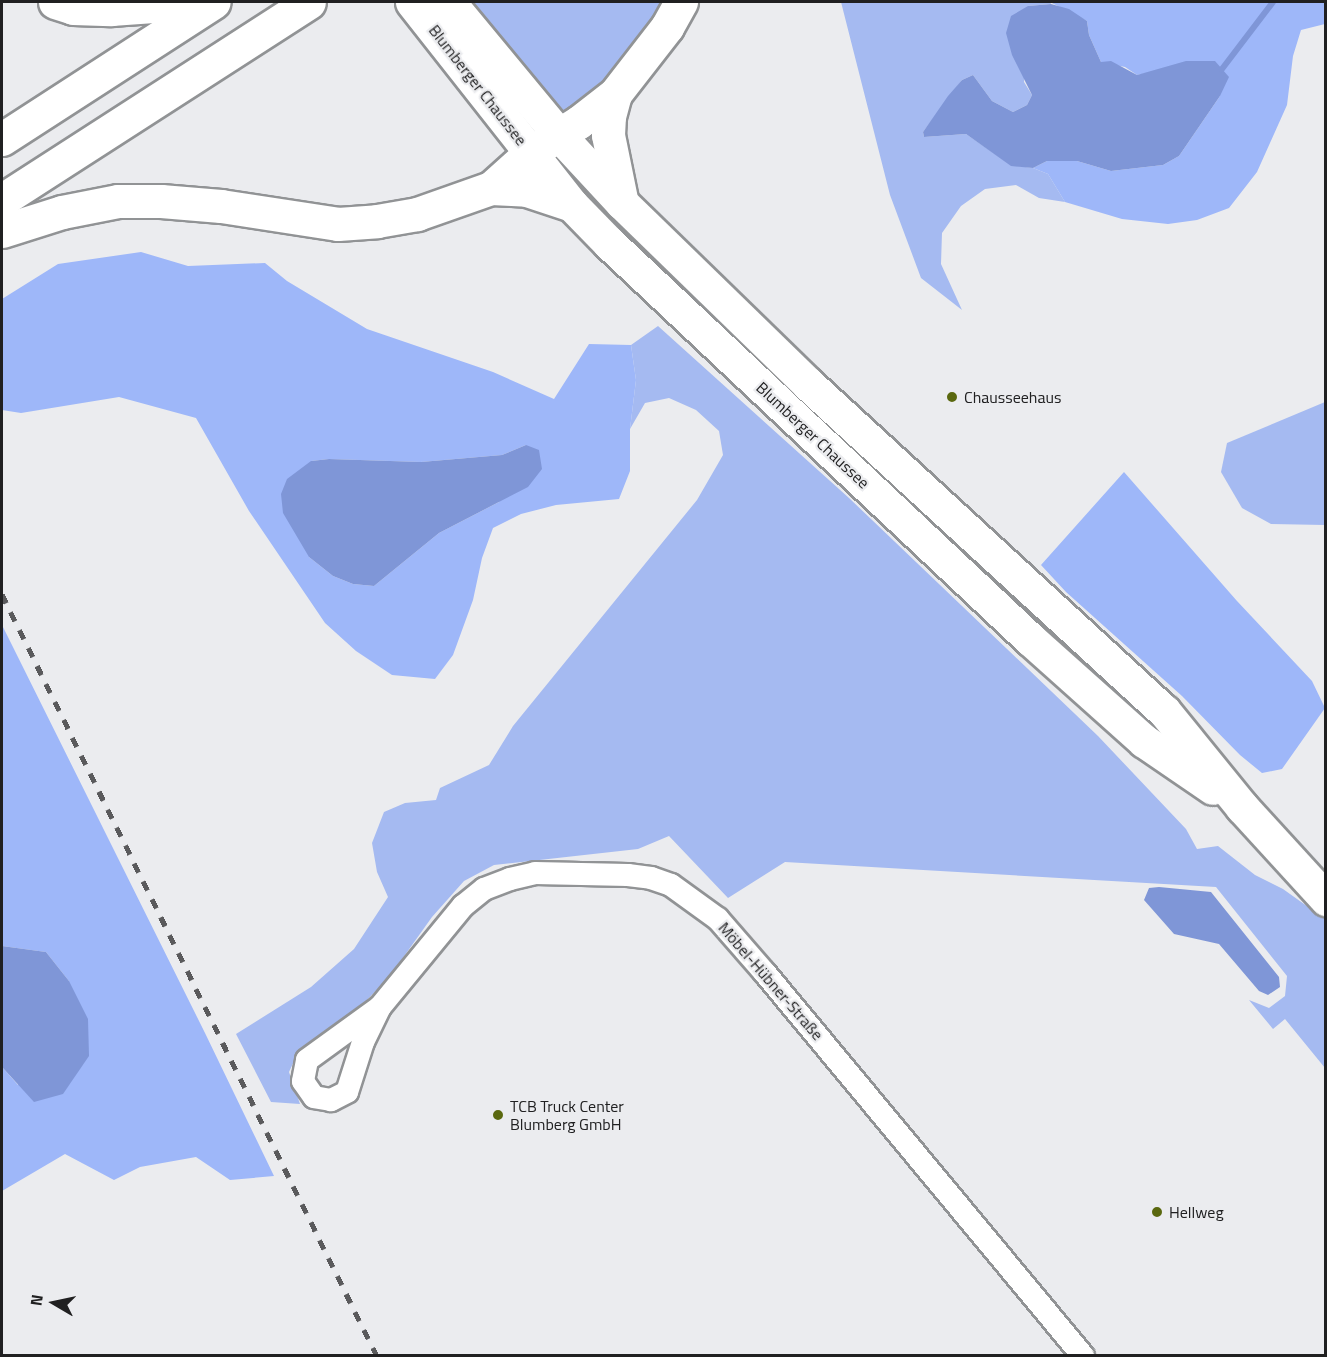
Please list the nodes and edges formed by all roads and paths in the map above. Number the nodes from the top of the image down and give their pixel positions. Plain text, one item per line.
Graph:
1 (55, 2) edge
2 (213, 2) edge
3 (309, 2) edge
4 (681, 2) edge
5 (434, 6) edge
6 (615, 94) junction
7 (559, 135) junction
8 (2, 139) edge
9 (530, 153) junction
10 (491, 188) junction
11 (2, 200) edge
12 (622, 203) junction
13 (572, 205) junction
14 (2, 231) edge
15 (1242, 807) junction
16 (1326, 899) edge
17 (380, 1007) dead end
18 (1083, 1356) edge

1 - 2 main road
2 - 8 main road
3 - 11 main road
4 - 6 main road
5 - 7 main road, Blumberger Chaussee
5 - 9 main road, Blumberger Chaussee
6 - 7 main road
6 - 12 main road
7 - 9 main road
7 - 12 main road, Blumberger Chaussee
9 - 10 main road
9 - 13 main road, Blumberger Chaussee
10 - 13 main road
10 - 14 main road
12 - 15 main road, Blumberger Chaussee
13 - 15 main road, Blumberger Chaussee
15 - 16 main road, Blumberger Chaussee
17 - 18 street, Möbel-Hübner-Straße

